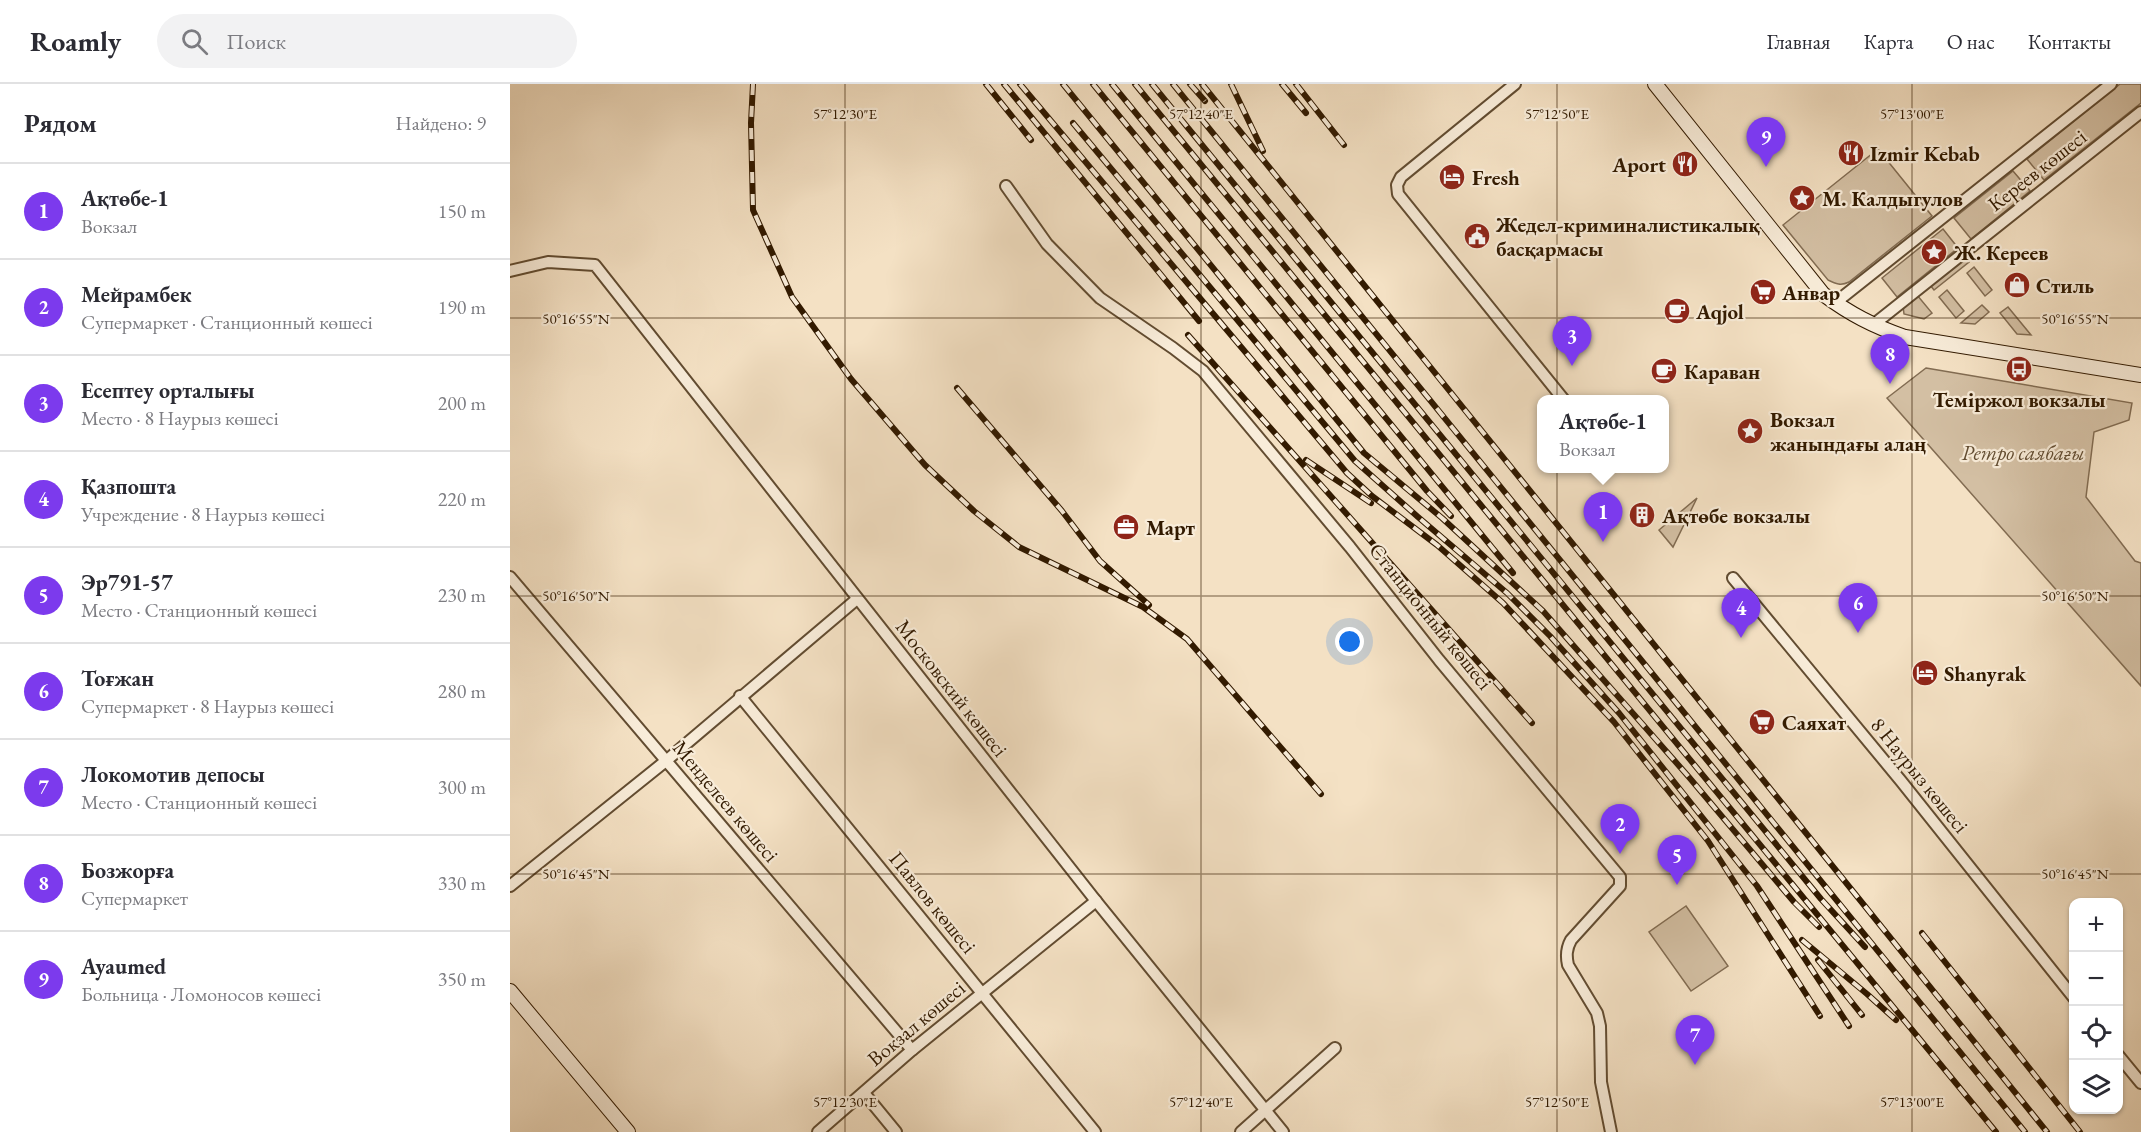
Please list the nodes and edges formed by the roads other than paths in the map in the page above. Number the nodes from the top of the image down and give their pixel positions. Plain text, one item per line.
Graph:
1 (1515, 84) edge
2 (1655, 84) edge
3 (2111, 84) edge
4 (2141, 112) edge
5 (1006, 186) dead end
6 (510, 271) edge
7 (1834, 303) junction
8 (1873, 326) junction
9 (2141, 375) edge
10 (1561, 395) edge
11 (510, 577) edge
12 (1733, 578) dead end
13 (857, 599) junction
14 (740, 696) junction
15 (667, 760) junction
16 (510, 886) edge
17 (1096, 902) junction
18 (510, 991) edge
19 (981, 993) junction
20 (2069, 993) edge
21 (1335, 1048) dead end
22 (912, 1050) junction
23 (2122, 1060) edge
24 (2141, 1083) edge
25 (864, 1093) junction
26 (1266, 1111) junction
27 (628, 1132) edge
28 (818, 1132) edge
29 (896, 1132) edge
30 (1095, 1132) edge
31 (1241, 1132) edge
32 (1283, 1132) edge
33 (1611, 1132) edge

1 - 10 street
2 - 7 street
3 - 7 street, Кереев көшесі
4 - 8 street, Кереев көшесі
5 - 33 street, Станционный көшесі
6 - 13 street, Московский көшесі
7 - 8 street
8 - 9 street
11 - 15 street, Менделеев көшесі
12 - 20 street, 8 Наурыз көшесі
13 - 14 street
13 - 17 street, Московский көшесі
14 - 15 street
14 - 19 street, Павлов көшесі
15 - 16 street
15 - 22 street, Менделеев көшесі
17 - 19 street, Вокзал көшесі
17 - 26 street, Московский көшесі
18 - 27 street
19 - 22 street, Вокзал көшесі
19 - 30 street, Павлов көшесі
21 - 26 street
22 - 25 street, Вокзал көшесі
23 - 24 street
25 - 28 street, Вокзал көшесі
25 - 29 street
26 - 31 street
26 - 32 street, Московский көшесі

